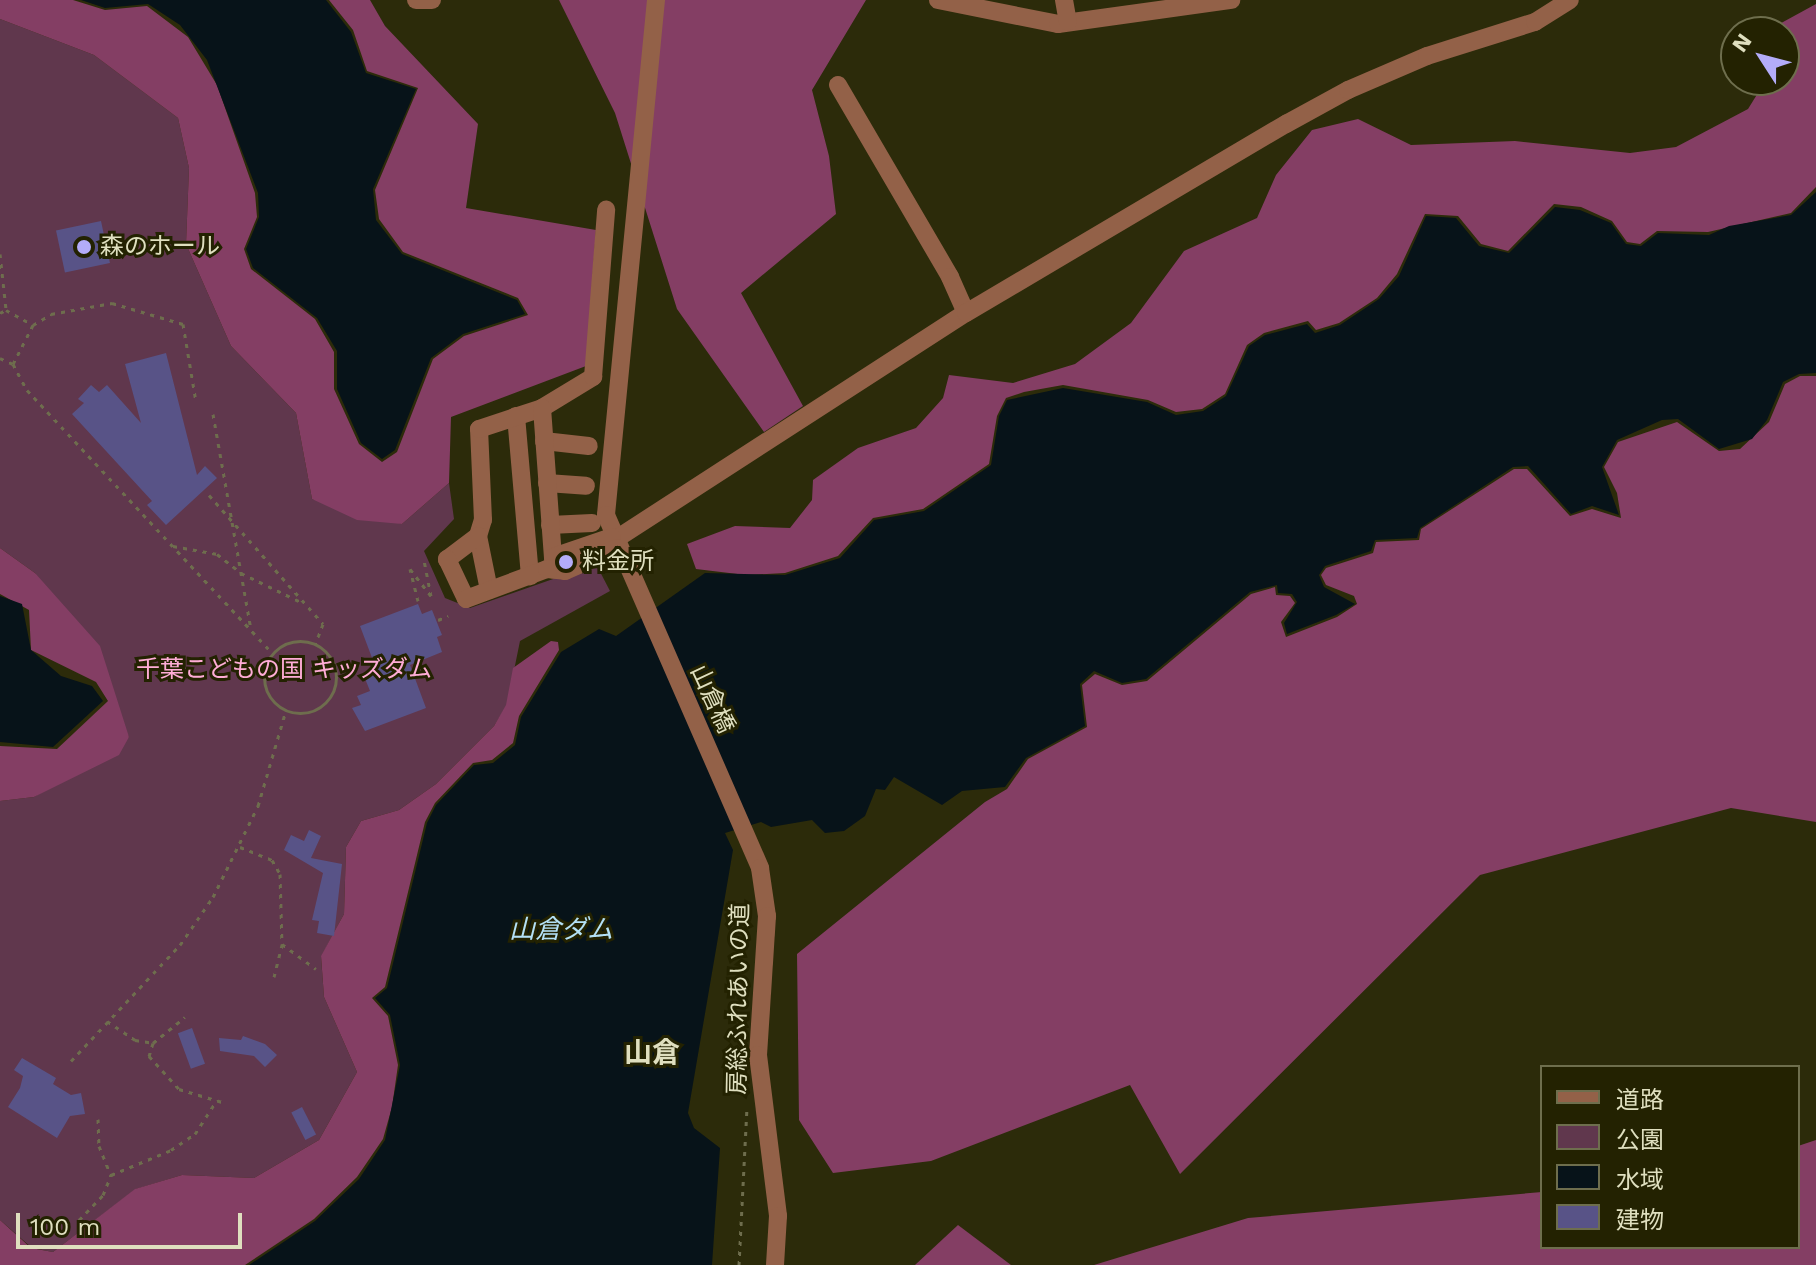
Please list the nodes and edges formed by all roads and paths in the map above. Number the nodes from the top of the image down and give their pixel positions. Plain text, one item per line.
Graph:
1 (416, 0) edge
2 (432, 0) edge
3 (656, 0) edge
4 (938, 0) edge
5 (1064, 0) edge
6 (1231, 0) edge
7 (1570, 0) edge
8 (970, 4) edge
9 (1068, 22) junction
10 (838, 85) dead end
11 (606, 210) dead end
12 (0, 254) edge
13 (6, 310) junction
14 (0, 313) edge
15 (966, 313) junction
16 (33, 325) junction
17 (0, 358) edge
18 (13, 364) junction
19 (196, 402) dead end
20 (542, 408) junction
21 (213, 414) dead end
22 (516, 416) junction
23 (544, 441) junction
24 (589, 446) dead end
25 (547, 483) junction
26 (586, 486) dead end
27 (209, 495) dead end
28 (232, 521) junction
29 (592, 523) dead end
30 (550, 525) junction
31 (478, 536) junction
32 (614, 542) junction
33 (173, 546) junction
34 (424, 560) dead end
35 (546, 568) junction
36 (241, 573) junction
37 (489, 590) junction
38 (418, 601) dead end
39 (306, 604) junction
40 (448, 616) dead end
41 (438, 620) dead end
42 (251, 630) junction
43 (315, 645) junction
44 (273, 654) junction
45 (286, 710) junction
46 (747, 832) joint
47 (240, 847) junction
48 (282, 944) junction
49 (316, 969) dead end
50 (274, 977) dead end
51 (185, 1017) dead end
52 (107, 1021) junction
53 (153, 1043) junction
54 (71, 1061) dead end
55 (98, 1119) dead end
56 (111, 1175) junction
57 (79, 1220) dead end
58 (775, 1265) edge

1 - 2 street
3 - 32 street, 山倉橋
4 - 8 street
5 - 9 street
6 - 9 street
7 - 15 street
8 - 9 street
10 - 15 street
11 - 20 street
12 - 13 path
13 - 14 path
13 - 16 path
15 - 32 street
16 - 18 path
16 - 19 path
17 - 18 path
18 - 33 path
20 - 22 street
20 - 23 street
21 - 28 path
22 - 31 street
22 - 35 street
23 - 24 street
23 - 25 street
25 - 26 street
25 - 30 street
27 - 28 path
28 - 36 path
28 - 39 path
29 - 30 street
30 - 35 street
31 - 37 street
31 - 37 street
32 - 35 street
32 - 46 street, 山倉橋
33 - 36 path
33 - 42 path
34 - 38 path
35 - 37 street
36 - 39 path
36 - 42 path
39 - 43 path
40 - 41 path
42 - 44 path
43 - 44 path
43 - 45 path
44 - 45 path
45 - 47 path
46 - 58 street, 房総ふれあいの道
47 - 48 path
47 - 52 path
48 - 49 path
48 - 50 path
51 - 53 path
52 - 53 path
52 - 54 path
53 - 56 path
55 - 56 path
56 - 57 path

